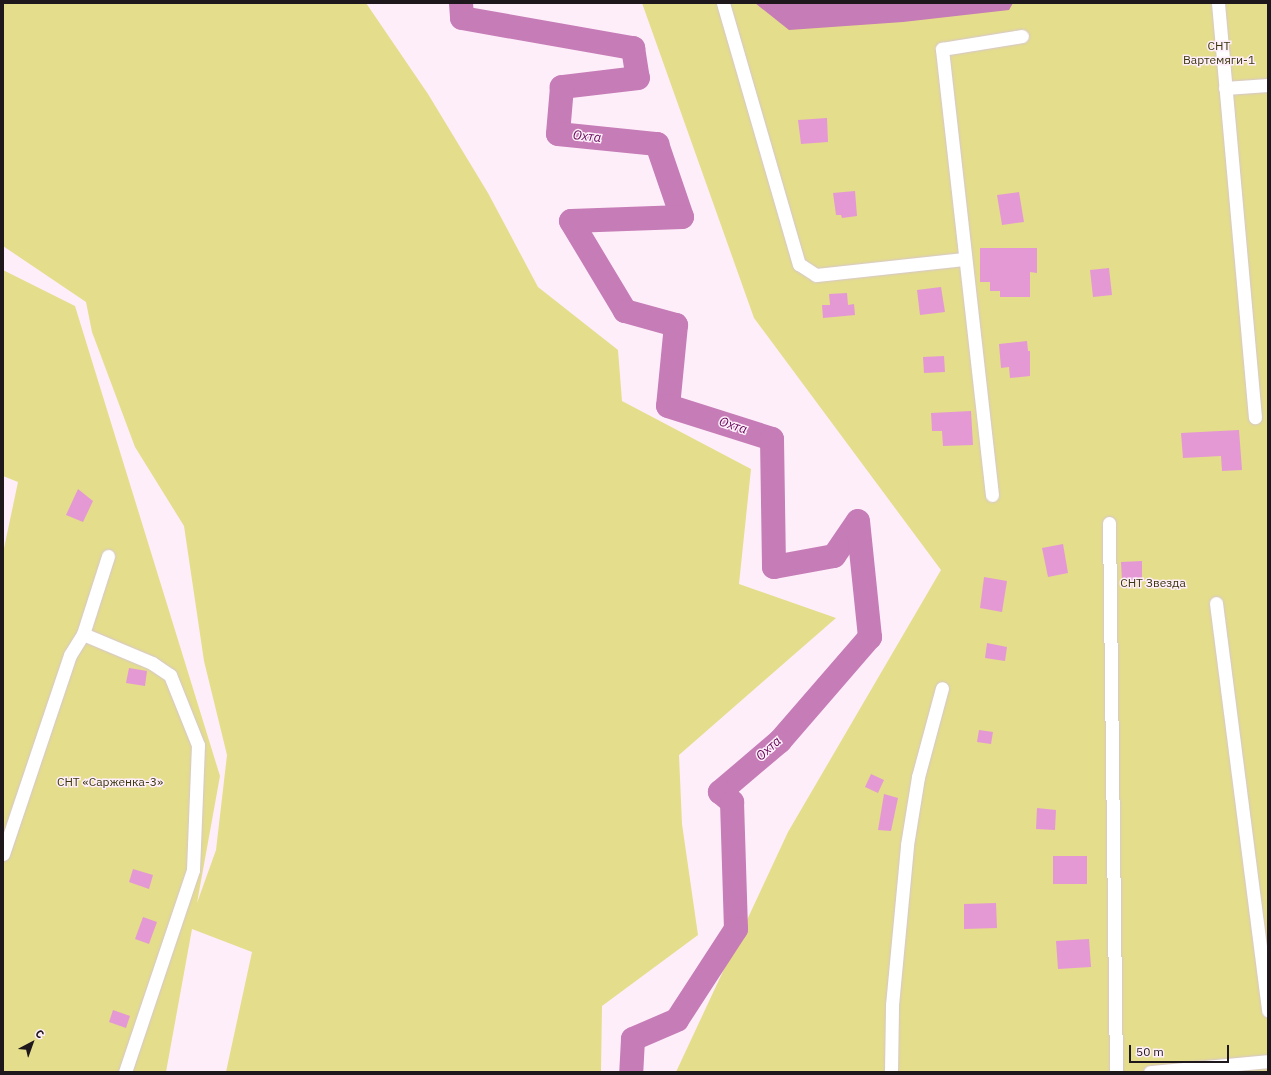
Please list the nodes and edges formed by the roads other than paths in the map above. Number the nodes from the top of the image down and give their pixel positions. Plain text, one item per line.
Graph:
1 (722, 3) edge
2 (1218, 3) edge
3 (1022, 36) dead end
4 (1268, 85) edge
5 (1225, 88) junction
6 (964, 259) junction
7 (1254, 417) dead end
8 (992, 495) dead end
9 (1109, 523) dead end
10 (108, 556) dead end
11 (1216, 603) dead end
12 (83, 634) junction
13 (942, 688) dead end
14 (3, 854) edge
15 (1268, 1010) edge
16 (1268, 1061) edge
17 (125, 1072) edge
18 (891, 1072) edge
19 (1116, 1072) edge
20 (1150, 1072) edge

1 - 6 street
2 - 5 street
3 - 6 street
4 - 5 street
5 - 7 street
6 - 8 street
9 - 19 street
10 - 12 street
11 - 15 street
12 - 14 street
12 - 17 street
13 - 18 street
16 - 20 street

